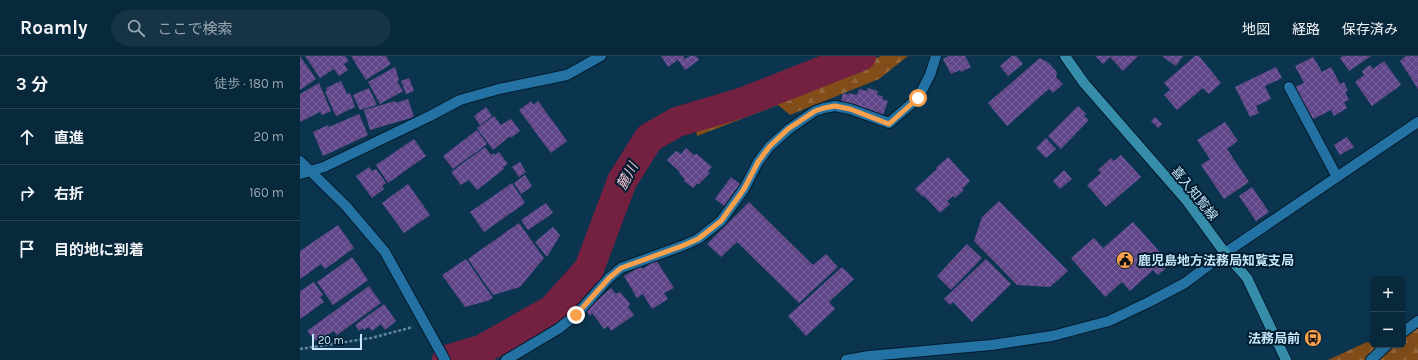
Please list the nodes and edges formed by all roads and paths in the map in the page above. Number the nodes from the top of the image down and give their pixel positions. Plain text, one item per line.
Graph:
1 (602, 56) edge
2 (936, 56) edge
3 (1064, 56) edge
4 (1289, 87) dead end
5 (1418, 122) edge
6 (300, 161) edge
7 (310, 171) junction
8 (300, 174) edge
9 (1337, 177) junction
10 (1225, 253) junction
11 (1418, 320) edge
12 (425, 323) junction
13 (1406, 330) edge
14 (1384, 348) edge
15 (300, 349) edge
16 (445, 360) edge
17 (506, 360) edge
18 (846, 360) edge
19 (1286, 360) edge
20 (1371, 360) edge

1 - 7 street
2 - 17 street
3 - 10 main road, 喜入知覧線
4 - 9 street
5 - 9 street
6 - 7 street
7 - 8 street
7 - 12 street
9 - 10 street
10 - 18 street
10 - 19 main road, 喜入知覧線
11 - 13 street
12 - 15 path
12 - 16 street
14 - 20 street

